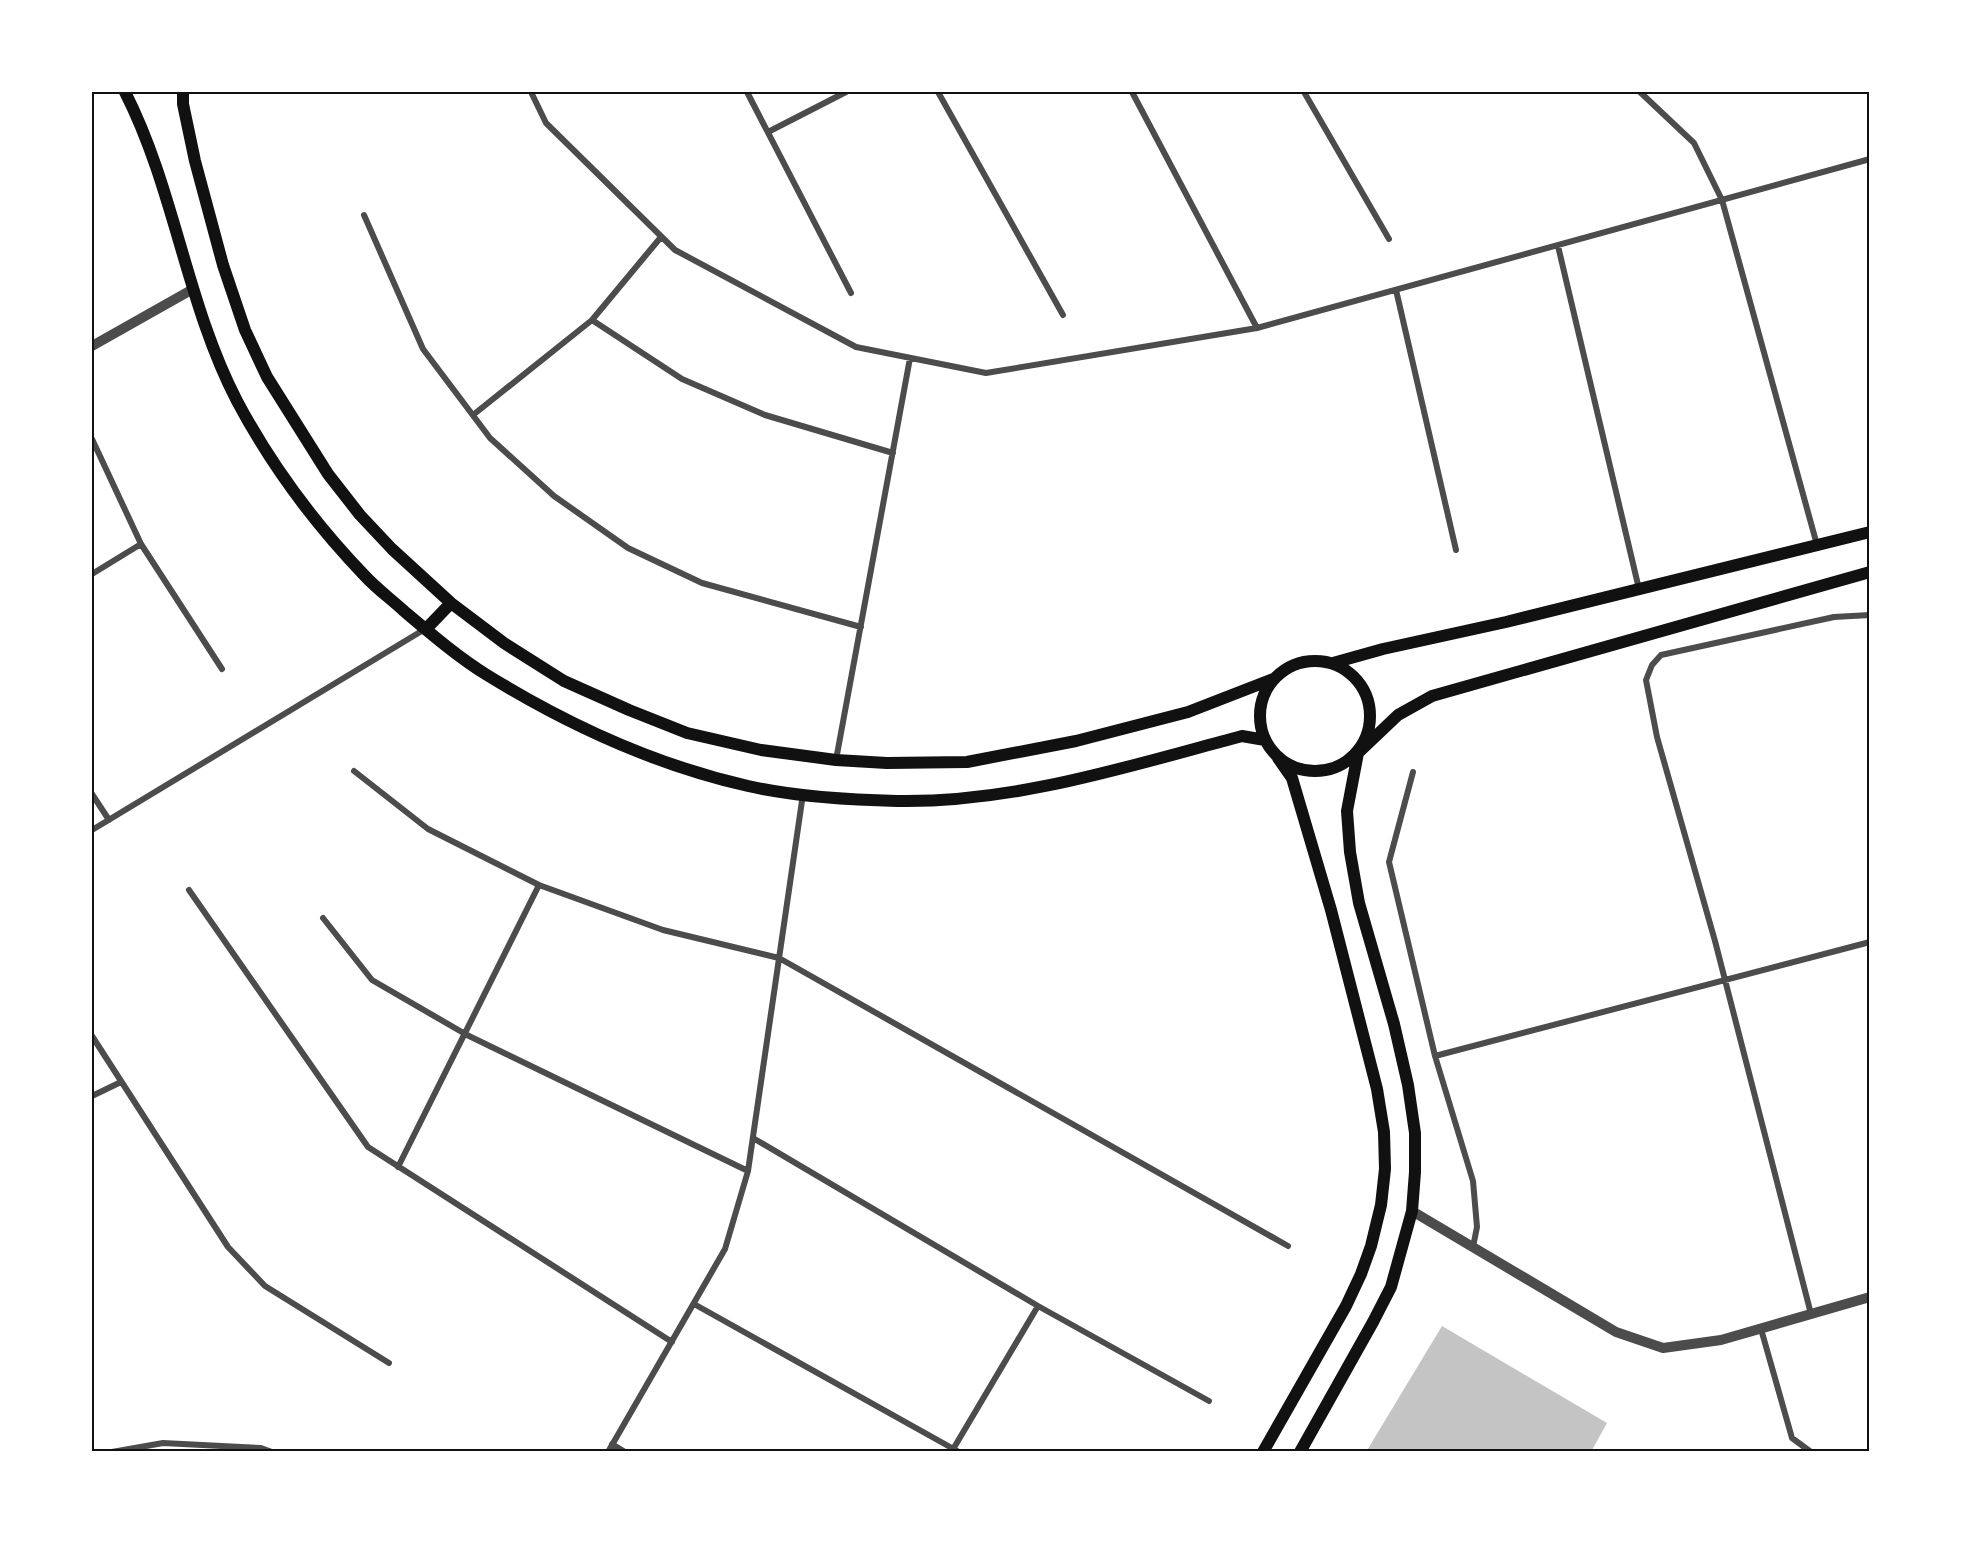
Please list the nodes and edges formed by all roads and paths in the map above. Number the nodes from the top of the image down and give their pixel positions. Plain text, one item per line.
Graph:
1 (125, 92) edge
2 (183, 92) edge
3 (531, 92) edge
4 (747, 92) edge
5 (846, 92) edge
6 (938, 92) edge
7 (1132, 92) edge
8 (1304, 92) edge
9 (1640, 92) edge
10 (768, 132) junction
11 (1869, 159) edge
12 (1722, 200) junction
13 (364, 215) dead end
14 (661, 237) junction
15 (1389, 239) dead end
16 (1558, 246) junction
17 (193, 289) junction
18 (1396, 290) junction
19 (851, 293) dead end
20 (1063, 315) dead end
21 (591, 320) junction
22 (1257, 328) junction
23 (92, 346) edge
24 (910, 358) junction
25 (473, 415) junction
26 (92, 439) edge
27 (893, 453) junction
28 (1869, 532) edge
29 (141, 544) junction
30 (1817, 545) junction
31 (1456, 550) dead end
32 (1869, 572) edge
33 (92, 574) edge
34 (1639, 589) junction
35 (451, 603) junction
36 (1869, 615) edge
37 (861, 627) junction
38 (426, 629) junction
39 (1333, 663) junction
40 (222, 669) dead end
41 (1273, 679) junction
42 (1265, 740) junction
43 (1358, 753) junction
44 (1278, 758) junction
45 (836, 760) junction
46 (354, 771) dead end
47 (1413, 772) dead end
48 (92, 794) edge
49 (803, 794) junction
50 (109, 820) junction
51 (92, 830) edge
52 (539, 885) junction
53 (189, 890) dead end
54 (323, 918) dead end
55 (1869, 942) edge
56 (779, 958) junction
57 (1725, 980) junction
58 (464, 1034) junction
59 (92, 1036) edge
60 (1435, 1056) junction
61 (121, 1082) junction
62 (92, 1095) edge
63 (753, 1138) junction
64 (398, 1167) junction
65 (748, 1171) junction
66 (1412, 1211) junction
67 (1288, 1245) dead end
68 (1473, 1247) junction
69 (1869, 1297) edge
70 (694, 1304) junction
71 (1038, 1306) junction
72 (1812, 1314) junction
73 (1761, 1329) junction
74 (672, 1342) junction
75 (389, 1363) dead end
76 (1209, 1401) dead end
77 (612, 1444) junction
78 (1269, 1449) edge
79 (955, 1451) edge
80 (111, 1452) edge
81 (272, 1452) edge
82 (608, 1452) edge
83 (625, 1452) edge
84 (1300, 1452) edge
85 (1811, 1452) edge

1 - 17 main road
2 - 35 main road
3 - 14 street
4 - 10 street
5 - 10 street
6 - 20 street
7 - 22 street
8 - 15 street
9 - 12 street
10 - 19 street
11 - 12 street
12 - 16 street
12 - 30 street
13 - 25 street
14 - 21 street
14 - 24 street
16 - 18 street
16 - 34 street
17 - 23 street
17 - 38 main road
18 - 22 street
18 - 31 street
21 - 25 street
21 - 27 street
22 - 24 street
24 - 27 street
25 - 37 street
26 - 29 street
27 - 37 street
28 - 30 main road
29 - 33 street
29 - 40 street
30 - 34 main road
32 - 43 main road
34 - 39 main road
35 - 38 main road
35 - 45 main road
36 - 57 street
37 - 45 street
38 - 49 main road
38 - 50 street
39 - 41 main road
39 - 43 main road
41 - 42 main road
41 - 45 main road
42 - 44 main road
42 - 49 main road
43 - 44 main road
43 - 66 main road
44 - 78 main road
46 - 52 street
47 - 60 street
48 - 50 street
49 - 56 street
50 - 51 street
52 - 56 street
52 - 58 street
53 - 64 street
54 - 58 street
55 - 57 street
56 - 63 street
56 - 67 street
57 - 60 street
57 - 72 street
58 - 64 street
58 - 65 street
59 - 61 street
60 - 68 street
61 - 62 street
61 - 75 street
63 - 65 street
63 - 71 street
64 - 74 street
65 - 70 street
66 - 68 street
66 - 84 main road
68 - 73 street
69 - 72 street
70 - 74 street
70 - 79 street
71 - 76 street
71 - 79 street
72 - 73 street
73 - 85 street
74 - 77 street
77 - 82 street
77 - 83 street
80 - 81 street

